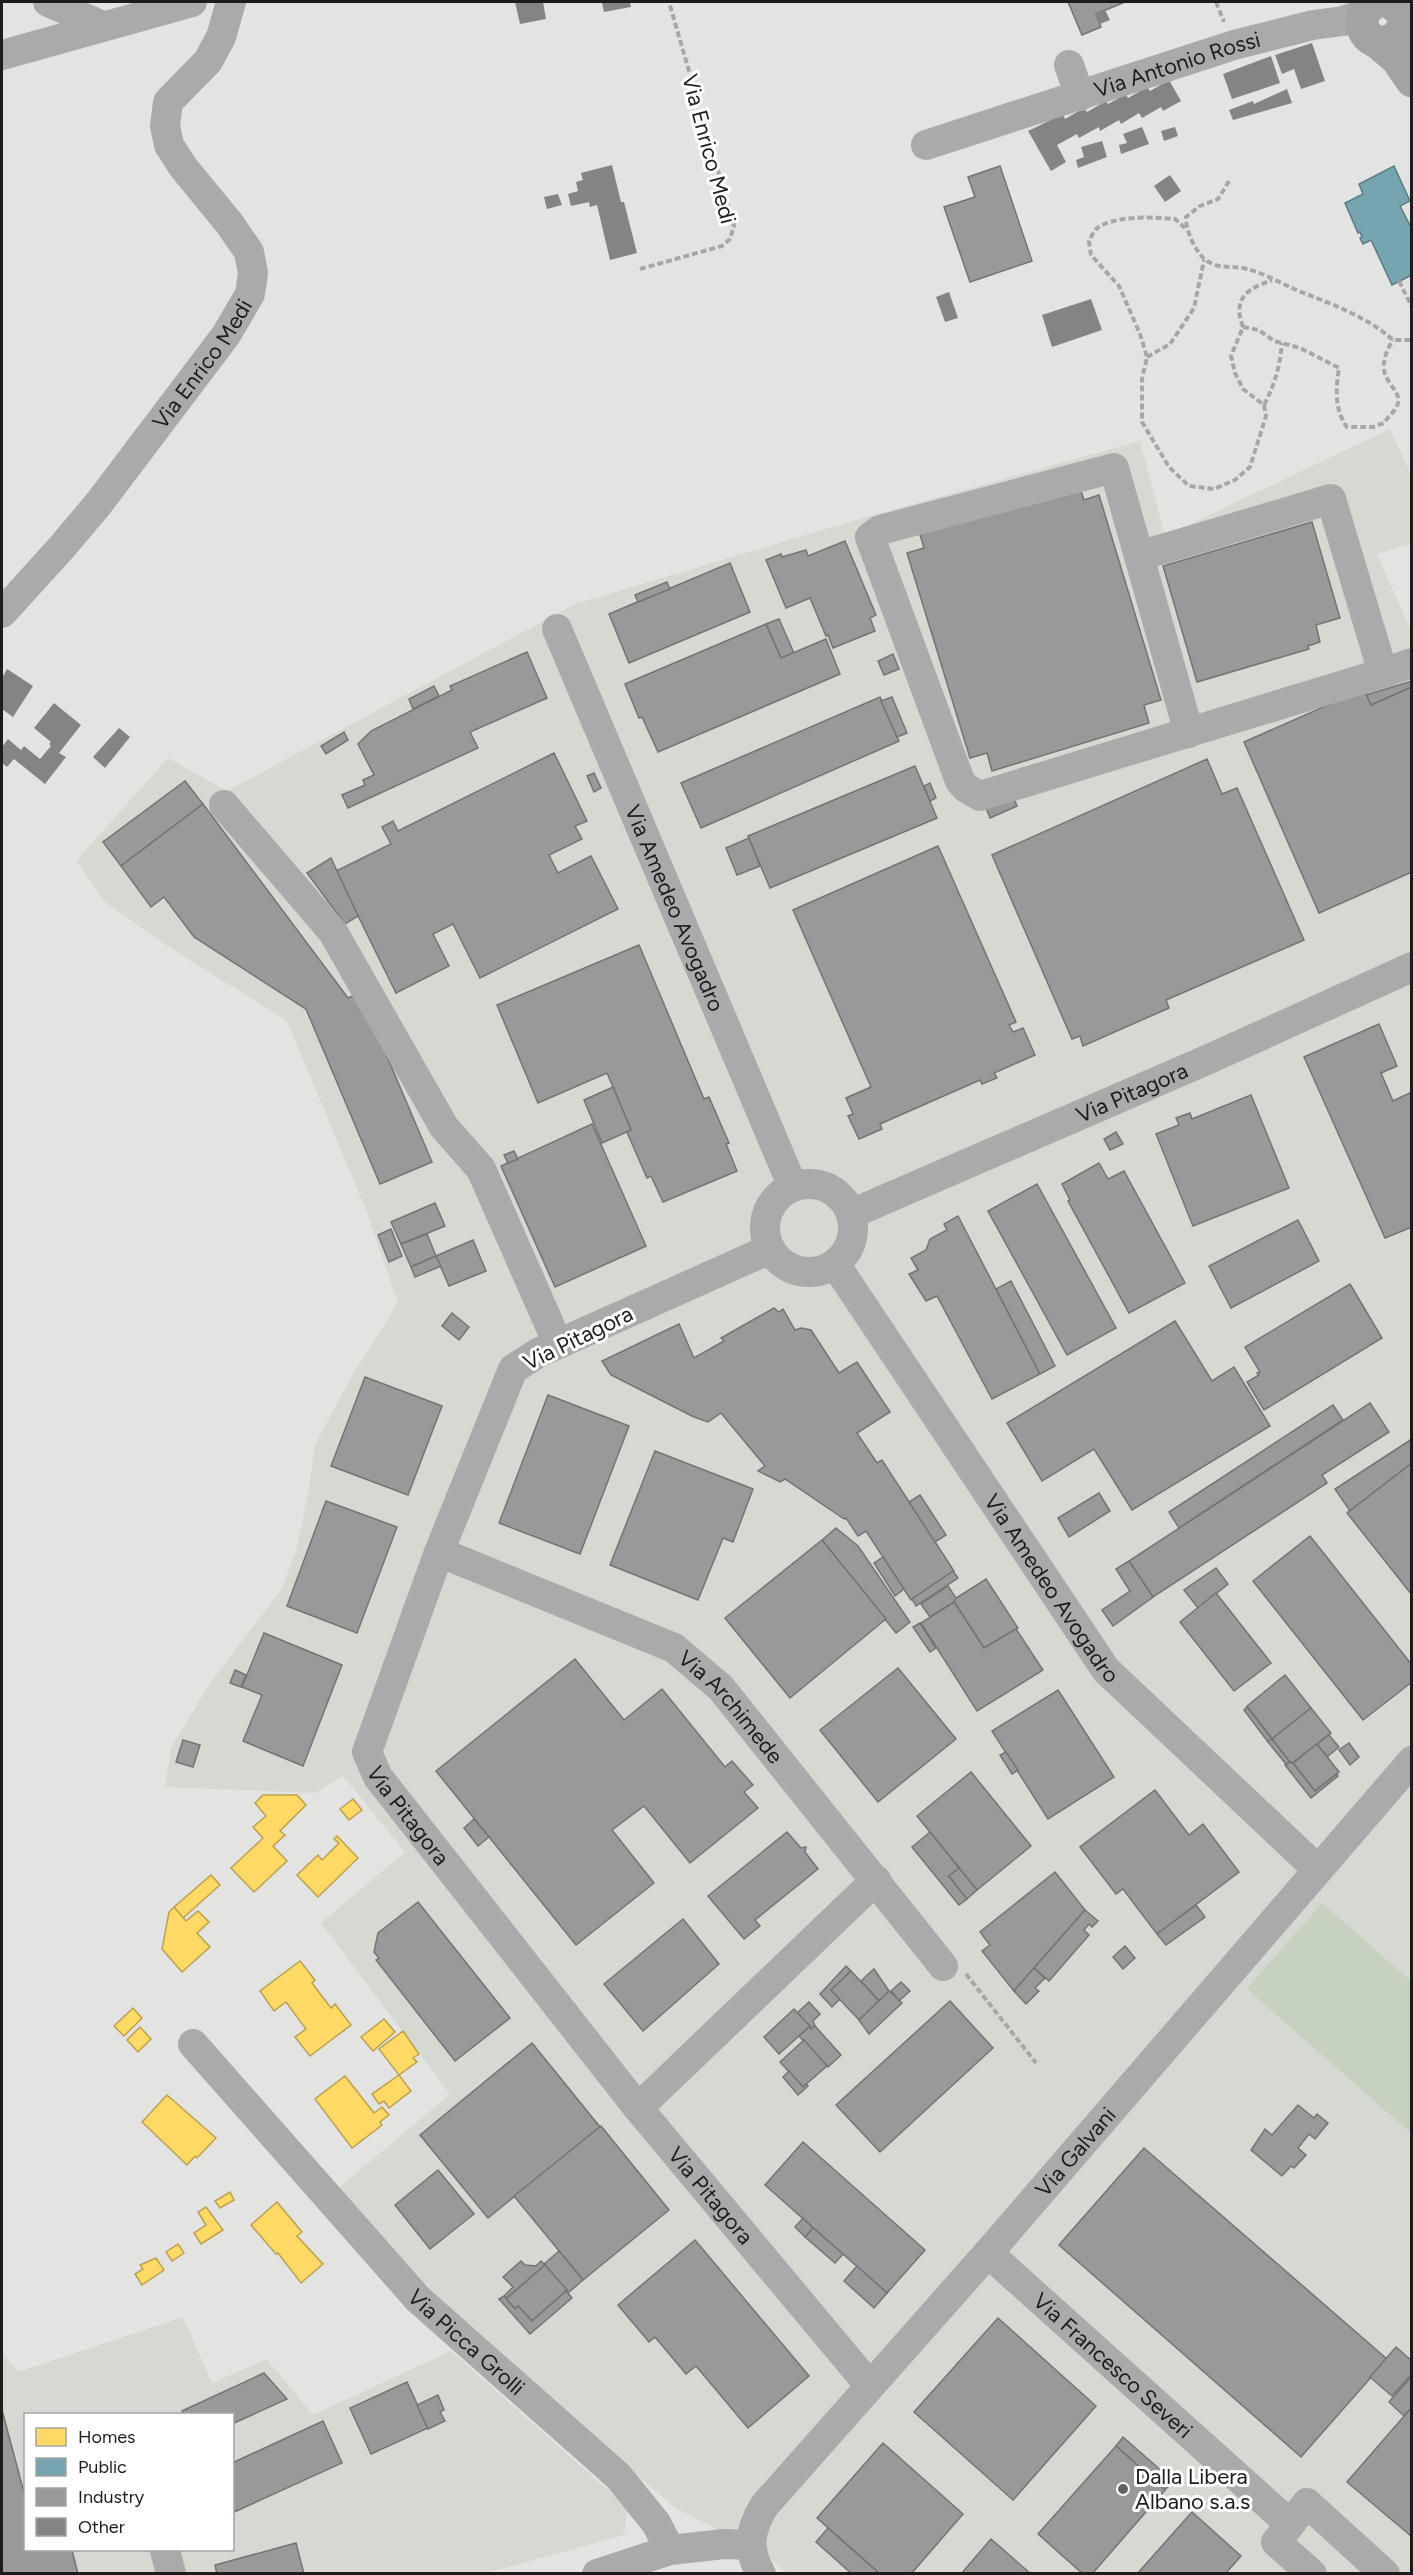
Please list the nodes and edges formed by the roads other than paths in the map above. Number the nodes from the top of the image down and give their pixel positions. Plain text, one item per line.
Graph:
1 (48, 2) edge
2 (192, 2) edge
3 (231, 2) edge
4 (1378, 21) edge
5 (104, 26) junction
6 (15, 51) edge
7 (1069, 65) dead end
8 (1408, 76) edge
9 (1080, 96) junction
10 (926, 145) dead end
11 (1138, 556) junction
12 (2, 613) edge
13 (557, 629) dead end
14 (1412, 663) edge
15 (1370, 677) junction
16 (1189, 733) junction
17 (225, 805) dead end
18 (1412, 967) edge
19 (793, 1187) junction
20 (851, 1214) junction
21 (770, 1249) junction
22 (836, 1264) junction
23 (558, 1344) junction
24 (439, 1552) junction
25 (1412, 1761) edge
26 (1318, 1870) junction
27 (876, 1880) junction
28 (954, 1970) road end
29 (193, 2044) dead end
30 (638, 2108) junction
31 (988, 2253) junction
32 (870, 2386) junction
33 (1290, 2524) junction
34 (751, 2545) junction
35 (670, 2550) junction
36 (165, 2551) edge
37 (171, 2574) edge
38 (597, 2574) edge
39 (761, 2574) edge
40 (1312, 2574) edge
41 (1385, 2574) edge

1 - 5 street
2 - 5 street
3 - 12 street, Via Enrico Medi
4 - 8 main road, Via Antonio Rossi
4 - 9 street, Via Antonio Rossi
5 - 6 street
7 - 9 street
9 - 10 street, Via Antonio Rossi
11 - 15 street
11 - 16 street
11 - 16 street
13 - 19 street, Via Amedeo Avogadro
14 - 15 street
15 - 16 street
17 - 23 street
18 - 20 street, Via Pitagora
19 - 20 street
19 - 21 street
20 - 22 street
21 - 22 street
21 - 23 street, Via Pitagora
22 - 26 street, Via Amedeo Avogadro
23 - 24 street, Via Pitagora
24 - 27 street, Via Archimede
24 - 30 street, Via Pitagora
25 - 26 street, Via Galvani
26 - 31 street, Via Galvani
27 - 28 street, Via Archimede
27 - 30 street
29 - 35 street, Via Picca Grolli
30 - 32 street, Via Pitagora
31 - 32 street, Via Galvani
31 - 33 street, Via Francesco Severi
32 - 34 street, Via Galvani
33 - 40 street
33 - 41 street
34 - 35 street
34 - 39 street
35 - 38 street
36 - 37 street

